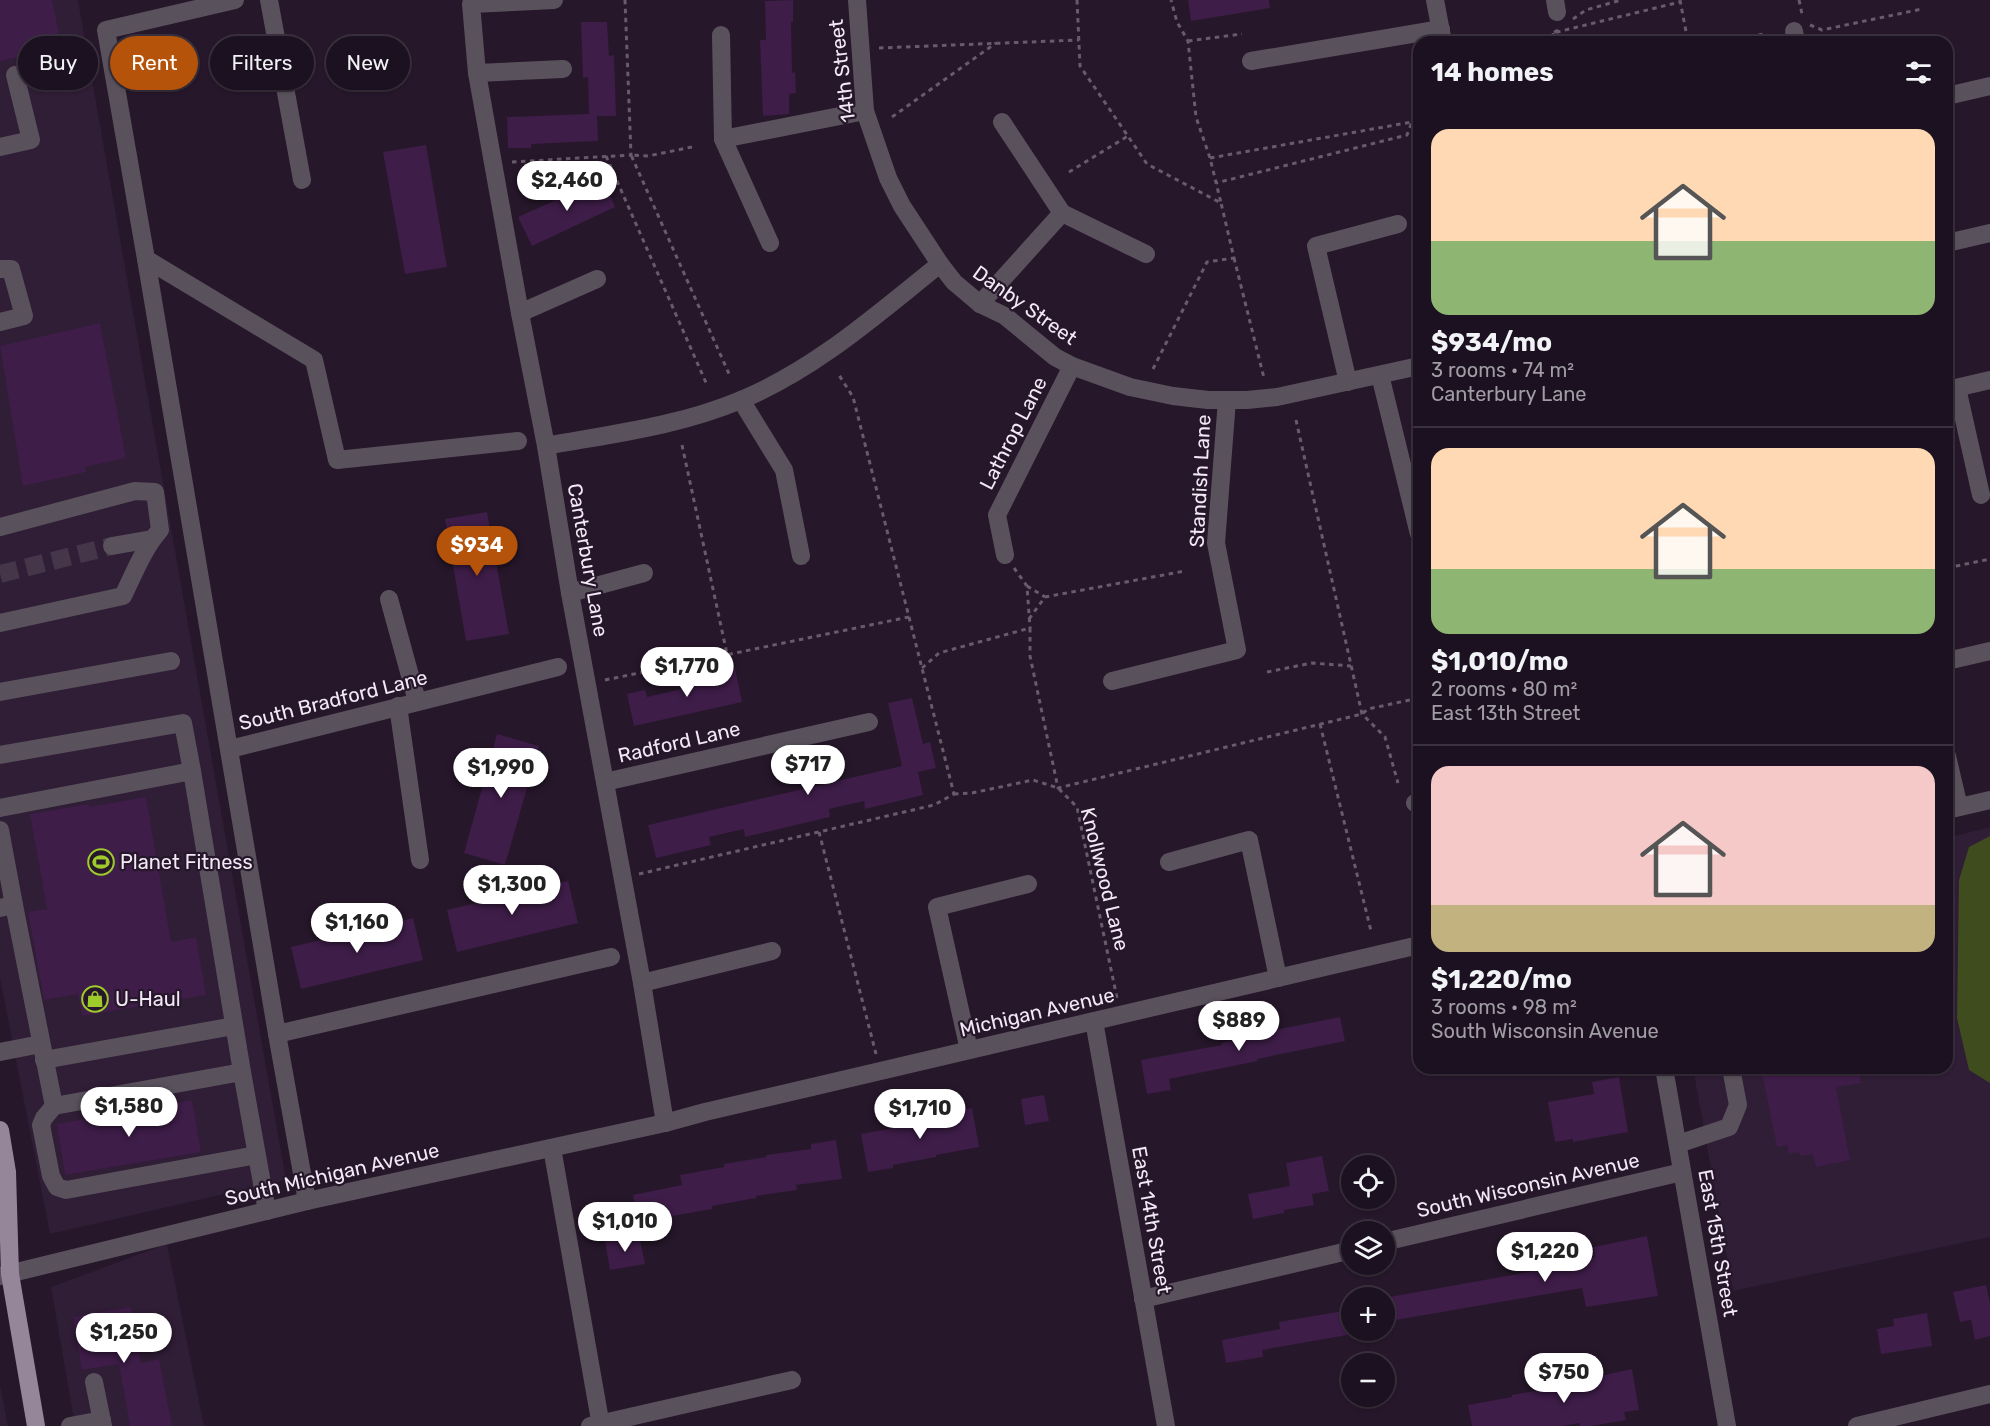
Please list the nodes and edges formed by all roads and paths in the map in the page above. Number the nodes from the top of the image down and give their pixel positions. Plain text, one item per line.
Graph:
1 (235, 0) edge
2 (269, 0) edge
3 (554, 0) edge
4 (625, 0) edge
5 (857, 0) edge
6 (1077, 0) edge
7 (1172, 0) edge
8 (1435, 0) edge
9 (1621, 0) edge
10 (1799, 0) edge
11 (1680, 1) edge
12 (1922, 9) dead end
13 (1553, 33) junction
14 (1242, 34) dead end
15 (1763, 34) dead end
16 (721, 35) dead end
17 (1442, 35) edge
18 (1554, 36) edge
19 (1687, 36) edge
20 (1755, 36) edge
21 (1413, 39) edge
22 (1079, 40) junction
23 (1188, 41) junction
24 (996, 43) junction
25 (879, 48) dead end
26 (1251, 61) dead end
27 (563, 69) dead end
28 (477, 73) junction
29 (15, 75) dead end
30 (1990, 86) edge
31 (1953, 95) edge
32 (865, 111) junction
33 (892, 117) dead end
34 (1002, 122) dead end
35 (1128, 136) junction
36 (723, 140) junction
37 (0, 147) edge
38 (692, 147) dead end
39 (631, 155) junction
40 (606, 156) junction
41 (1210, 158) junction
42 (493, 163) junction
43 (1069, 172) dead end
44 (302, 180) dead end
45 (1216, 183) junction
46 (1221, 203) junction
47 (1062, 213) junction
48 (1398, 224) dead end
49 (1990, 232) edge
50 (1953, 241) edge
51 (770, 243) dead end
52 (1146, 254) dead end
53 (1234, 258) junction
54 (146, 259) junction
55 (940, 264) junction
56 (0, 269) edge
57 (597, 279) dead end
58 (980, 304) junction
59 (520, 314) junction
60 (0, 322) edge
61 (1072, 366) junction
62 (1413, 367) edge
63 (1153, 369) dead end
64 (839, 375) dead end
65 (1380, 375) junction
66 (730, 376) dead end
67 (1264, 378) dead end
68 (1990, 380) edge
69 (1348, 382) junction
70 (707, 385) dead end
71 (1953, 389) edge
72 (1953, 393) edge
73 (741, 400) junction
74 (1227, 400) junction
75 (1296, 420) dead end
76 (518, 441) dead end
77 (682, 445) dead end
78 (546, 446) junction
79 (1981, 495) dead end
80 (1413, 510) edge
81 (0, 527) edge
82 (152, 539) junction
83 (112, 546) tunnel mouth
84 (801, 556) dead end
85 (1990, 559) edge
86 (1009, 561) joint
87 (1953, 567) edge
88 (1185, 571) dead end
89 (645, 573) dead end
90 (1027, 586) junction
91 (570, 593) junction
92 (1045, 597) junction
93 (389, 599) dead end
94 (909, 617) junction
95 (1029, 619) junction
96 (0, 623) edge
97 (1030, 628) junction
98 (1990, 651) edge
99 (727, 655) junction
100 (1953, 660) edge
101 (171, 661) dead end
102 (1351, 666) junction
103 (558, 667) dead end
104 (922, 668) junction
105 (1267, 672) dead end
106 (1112, 681) dead end
107 (597, 682) dead end
108 (0, 692) edge
109 (1413, 699) edge
110 (417, 701) junction
111 (398, 706) junction
112 (1362, 714) junction
113 (869, 722) dead end
114 (1320, 724) junction
115 (230, 749) junction
116 (0, 755) edge
117 (192, 771) junction
118 (605, 782) junction
119 (1398, 783) dead end
120 (1058, 788) junction
121 (954, 794) junction
122 (1990, 800) edge
123 (0, 808) edge
124 (1953, 809) edge
125 (0, 830) edge
126 (819, 832) junction
127 (420, 860) dead end
128 (1169, 862) dead end
129 (622, 878) junction
130 (1028, 884) dead end
131 (7, 907) edge
132 (1371, 930) dead end
133 (1413, 946) edge
134 (772, 951) dead end
135 (611, 957) dead end
136 (1278, 978) junction
137 (642, 983) junction
138 (1121, 1015) junction
139 (1094, 1021) junction
140 (234, 1026) junction
141 (277, 1035) junction
142 (969, 1050) junction
143 (0, 1052) edge
144 (42, 1052) junction
145 (877, 1059) dead end
146 (242, 1072) junction
147 (1665, 1074) edge
148 (1732, 1074) edge
149 (54, 1106) junction
150 (665, 1123) junction
151 (0, 1130) edge
152 (1678, 1144) junction
153 (552, 1148) junction
154 (256, 1155) junction
155 (1682, 1172) junction
156 (307, 1201) junction
157 (267, 1211) junction
158 (1395, 1239) edge
159 (0, 1250) edge
160 (1341, 1253) edge
161 (5, 1275) edge
162 (1143, 1299) junction
163 (792, 1380) dead end
164 (94, 1382) dead end
165 (1990, 1394) edge
166 (103, 1423) edge
167 (597, 1425) edge
168 (36, 1426) edge
169 (70, 1426) edge
170 (1166, 1426) edge
171 (1727, 1426) edge
172 (1857, 1426) edge

1 - 54 street
2 - 44 street
3 - 28 street, Canterbury Lane
4 - 39 path
5 - 32 street, 14th Street
6 - 22 path
7 - 23 path
8 - 17 street
9 - 13 path
10 - 12 path
11 - 13 path
11 - 19 path
13 - 18 path
14 - 23 path
15 - 20 path
16 - 36 street
21 - 26 street
22 - 24 path
22 - 35 path
23 - 41 path
24 - 25 path
24 - 33 path
27 - 28 street
28 - 42 street, Canterbury Lane
29 - 37 street
30 - 31 street
32 - 36 street
32 - 55 street, 14th Street
34 - 47 street
35 - 43 path
35 - 46 path
36 - 51 street
38 - 39 path
39 - 40 path
39 - 66 path
40 - 42 path
40 - 70 path
41 - 45 path
41 - 45 path
42 - 59 street, Canterbury Lane
45 - 46 path
46 - 53 path
47 - 52 street
47 - 58 street
48 - 69 street
49 - 50 street
53 - 63 path
53 - 67 path
54 - 76 street
54 - 115 street
55 - 58 street, Danby Street
55 - 73 street
56 - 60 street
57 - 59 street
58 - 61 street, Danby Street
59 - 78 street, Canterbury Lane
61 - 74 street, Danby Street
61 - 86 street, Lathrop Lane
62 - 65 street, Danby Street
64 - 94 path
65 - 69 street, Danby Street
65 - 80 street
68 - 71 street
69 - 74 street, Danby Street
72 - 79 street
73 - 78 street
73 - 84 street
74 - 106 street, Standish Lane
75 - 102 path
77 - 99 path
78 - 91 street, Canterbury Lane
81 - 82 street
82 - 83 street
82 - 96 street
85 - 87 path
86 - 90 path
88 - 92 path
89 - 91 street
90 - 92 path
90 - 95 path
91 - 118 street, Canterbury Lane
92 - 95 path
93 - 110 street
94 - 99 path
94 - 104 path
95 - 97 path
97 - 104 path
97 - 120 path
98 - 100 street
99 - 107 path
101 - 108 street
102 - 105 path
102 - 112 path
103 - 110 street, South Bradford Lane
104 - 121 path
109 - 112 path
110 - 111 street, South Bradford Lane
111 - 115 street, South Bradford Lane
111 - 127 street
112 - 114 path
112 - 119 path
113 - 118 street, Radford Lane
114 - 120 path
114 - 132 path
115 - 141 street
116 - 117 street
117 - 123 street
117 - 140 street
118 - 129 street, Canterbury Lane
120 - 121 path, Knollwood Lane
120 - 138 path, Knollwood Lane
121 - 126 path, Knollwood Lane
122 - 124 street
125 - 131 street
126 - 129 path, Knollwood Lane
126 - 145 path
128 - 136 street
129 - 137 street, Canterbury Lane
130 - 142 street
131 - 144 street
133 - 136 street, Michigan Avenue
134 - 137 street
135 - 141 street
136 - 138 street, Michigan Avenue
137 - 150 street, Canterbury Lane
138 - 139 street, Michigan Avenue
139 - 142 street, Michigan Avenue
139 - 162 street, East 14th Street
140 - 144 street
140 - 146 street
141 - 156 street
142 - 150 street, Michigan Avenue
143 - 144 street
144 - 149 street
146 - 149 street
146 - 154 street
147 - 152 street, East 15th Street
148 - 152 street
149 - 154 street
150 - 153 street, South Michigan Avenue
151 - 161 main road
152 - 155 street, East 15th Street
153 - 156 street, South Michigan Avenue
153 - 167 street
154 - 157 street
155 - 158 street, South Wisconsin Avenue
155 - 171 street, East 15th Street
156 - 157 street, South Michigan Avenue
157 - 161 street, South Michigan Avenue
159 - 161 main road
160 - 162 street
161 - 168 main road
162 - 170 street, East 14th Street
163 - 167 street
164 - 166 street
165 - 172 street
166 - 169 street

